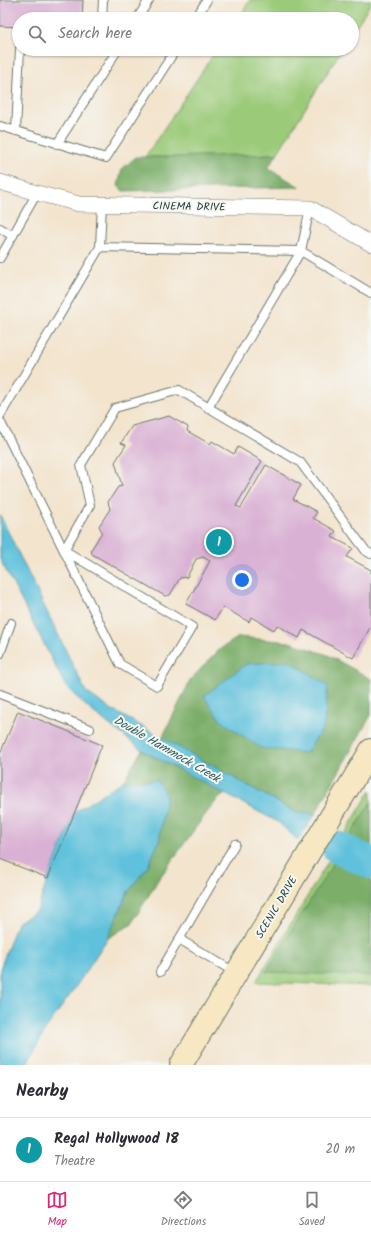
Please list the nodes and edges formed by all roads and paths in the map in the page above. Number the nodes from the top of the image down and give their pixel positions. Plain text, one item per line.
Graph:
1 (103, 0) edge
2 (150, 0) edge
3 (207, 0) edge
4 (102, 12) edge
5 (142, 12) edge
6 (199, 12) edge
7 (20, 56) edge
8 (114, 56) edge
9 (172, 56) edge
10 (0, 126) edge
11 (16, 131) junction
12 (57, 144) junction
13 (0, 182) edge
14 (37, 193) junction
15 (102, 204) junction
16 (310, 208) junction
17 (0, 228) edge
18 (13, 236) junction
19 (371, 244) edge
20 (100, 247) junction
21 (301, 251) junction
22 (0, 258) edge
23 (371, 293) edge
24 (208, 408) junction
25 (0, 416) edge
26 (0, 421) edge
27 (64, 550) junction
28 (371, 554) edge
29 (11, 623) dead end
30 (0, 654) edge
31 (0, 694) edge
32 (90, 729) dead end
33 (371, 750) edge
34 (236, 844) dead end
35 (179, 939) junction
36 (160, 972) dead end
37 (236, 974) junction
38 (182, 1065) edge

1 - 4 lane
2 - 5 lane
3 - 6 lane
7 - 11 lane
8 - 12 lane
9 - 12 lane
10 - 11 lane
11 - 12 lane
13 - 14 street, CINEMA DRIVE
14 - 15 street, CINEMA DRIVE
14 - 18 lane
15 - 16 street, CINEMA DRIVE
15 - 20 lane
16 - 19 street, CINEMA DRIVE
16 - 21 lane
17 - 18 lane
18 - 22 lane
20 - 21 lane
20 - 25 lane
21 - 23 lane
21 - 24 lane
24 - 27 lane
24 - 28 lane
26 - 27 lane
27 - 27 lane
29 - 30 lane
31 - 32 lane
33 - 37 street, SCENIC DRIVE
34 - 35 lane
35 - 36 lane
35 - 37 lane
37 - 38 street, SCENIC DRIVE

